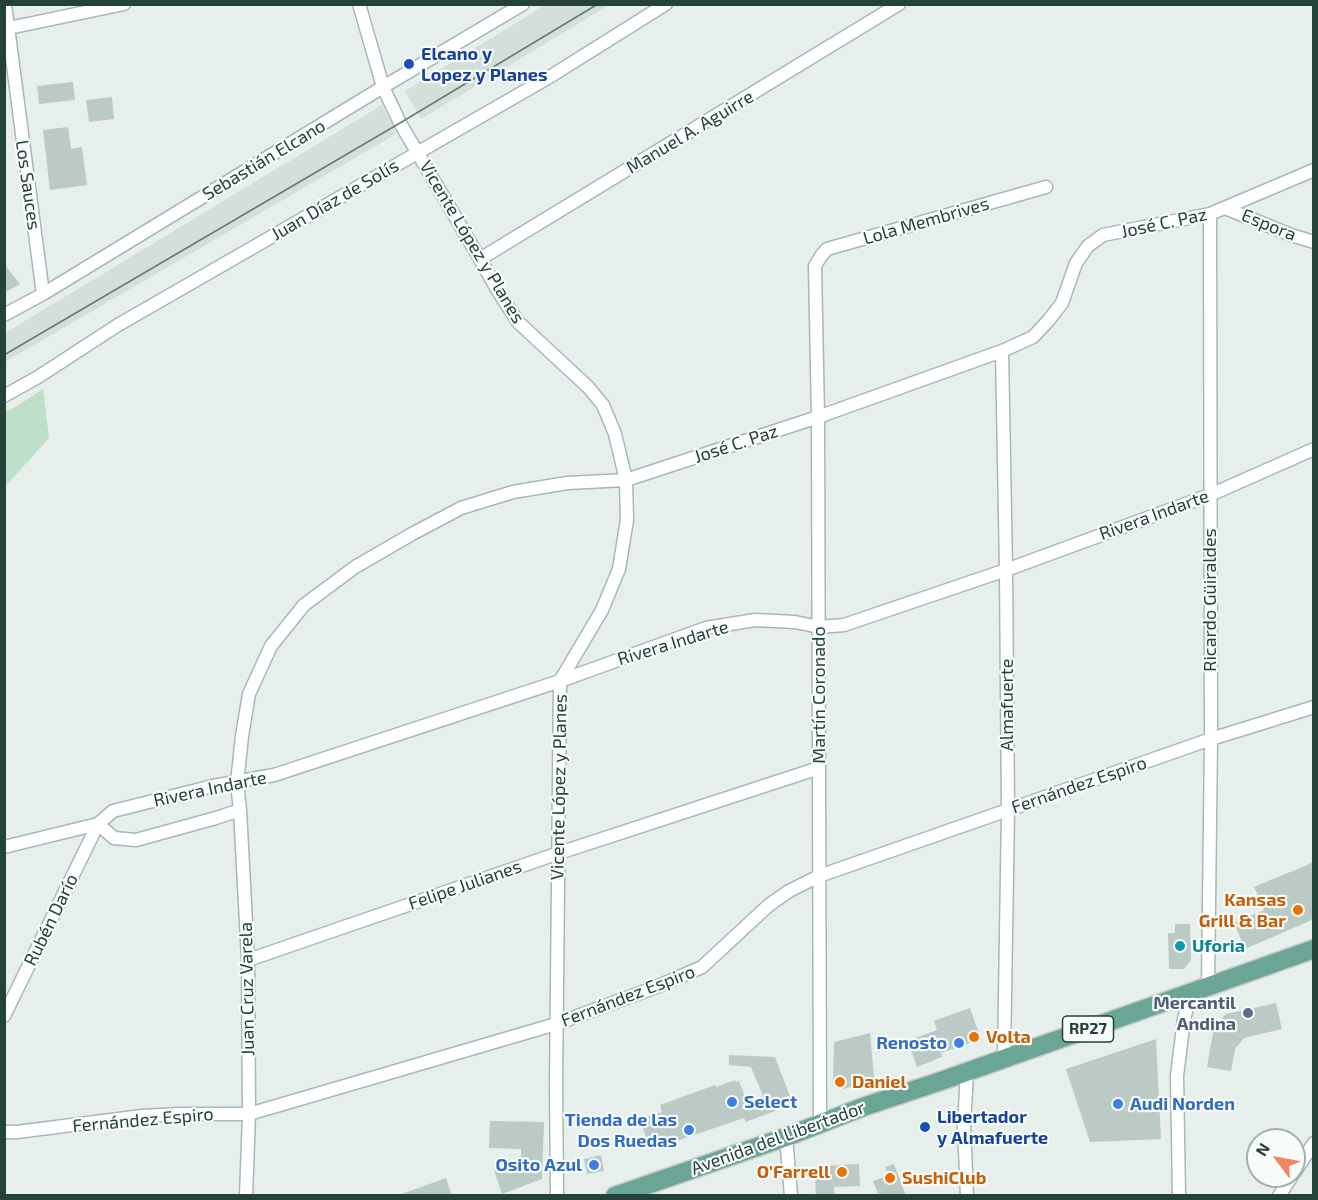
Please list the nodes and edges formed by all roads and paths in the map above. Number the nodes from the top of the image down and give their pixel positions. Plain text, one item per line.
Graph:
1 (4, 4) edge
2 (124, 4) edge
3 (359, 4) edge
4 (523, 4) edge
5 (666, 4) edge
6 (899, 4) edge
7 (6, 28) edge
8 (383, 87) junction
9 (417, 153) junction
10 (1314, 170) edge
11 (1046, 187) dead end
12 (1226, 208) junction
13 (1210, 214) junction
14 (1314, 243) edge
15 (480, 259) junction
16 (815, 266) joint
17 (43, 294) junction
18 (4, 315) edge
19 (1002, 351) junction
20 (4, 396) edge
21 (818, 417) junction
22 (1314, 449) edge
23 (626, 480) junction
24 (1210, 495) junction
25 (1006, 570) junction
26 (819, 627) junction
27 (560, 681) junction
28 (1314, 707) edge
29 (1211, 739) junction
30 (819, 768) junction
31 (237, 783) junction
32 (240, 810) junction
33 (1008, 810) junction
34 (98, 824) junction
35 (4, 847) edge
36 (559, 853) junction
37 (819, 876) junction
38 (1314, 949) edge
39 (248, 960) junction
40 (1200, 990) junction
41 (4, 1016) edge
42 (556, 1024) junction
43 (1004, 1059) junction
44 (967, 1072) junction
45 (249, 1114) junction
46 (820, 1124) junction
47 (4, 1132) edge
48 (786, 1137) junction
49 (246, 1196) edge
50 (557, 1196) edge
51 (615, 1196) edge
52 (791, 1196) edge
53 (967, 1196) edge
54 (1179, 1196) edge

1 - 7 street, Los Sauces
2 - 7 street
3 - 8 street, Vicente López y Planes
4 - 8 street, Sebastián Elcano
5 - 9 street, Juan Díaz de Solís
6 - 15 street, Manuel A. Aguirre
7 - 17 street, Los Sauces
8 - 9 street, Vicente López y Planes
8 - 17 street, Sebastián Elcano
9 - 15 street, Vicente López y Planes
9 - 20 street, Juan Díaz de Solís
10 - 12 street, José C. Paz
11 - 16 street, Lola Membrives
12 - 13 street, José C. Paz
12 - 14 street, Espora
13 - 19 street, José C. Paz
13 - 24 street, Ricardo Güiraldes
15 - 23 street, Vicente López y Planes
16 - 21 street, Martín Coronado
17 - 18 street, Sebastián Elcano
19 - 21 street, José C. Paz
19 - 25 street, Almafuerte
21 - 23 street, José C. Paz
21 - 26 street, Martín Coronado
22 - 24 street, Rivera Indarte
23 - 27 street, Vicente López y Planes
23 - 31 street, José C. Paz
24 - 25 street, Rivera Indarte
24 - 29 street, Ricardo Güiraldes
25 - 26 street, Rivera Indarte
25 - 33 street, Almafuerte
26 - 27 street, Rivera Indarte
26 - 30 street, Martín Coronado
27 - 31 street, Rivera Indarte
27 - 36 street, Vicente López y Planes
28 - 29 street, Fernández Espiro
29 - 33 street, Fernández Espiro
29 - 40 street, Ricardo Güiraldes
30 - 36 street, Felipe Julianes
30 - 37 street, Martín Coronado
31 - 32 street, Juan Cruz Varela
31 - 34 street, Rivera Indarte
32 - 34 street, Rivera Indarte
32 - 39 street, Juan Cruz Varela
33 - 37 street, Fernández Espiro
33 - 43 street, Almafuerte
34 - 35 street, Rivera Indarte
34 - 41 street, Rubén Darío
36 - 39 street, Felipe Julianes
36 - 42 street, Vicente López y Planes
37 - 42 street, Fernández Espiro
37 - 46 street, Martín Coronado
38 - 40 main road, Avenida del Libertador / RP27
39 - 45 street, Juan Cruz Varela
40 - 43 main road, Avenida del Libertador / RP27
40 - 54 street, Ricardo Güiraldes
42 - 45 street, Fernández Espiro
42 - 50 street, Vicente López y Planes
43 - 44 main road, Avenida del Libertador / RP27
44 - 46 main road, Avenida del Libertador / RP27
44 - 53 street
45 - 47 street, Fernández Espiro
45 - 49 street, Juan Cruz Varela
46 - 48 main road, Avenida del Libertador / RP27
48 - 51 main road, Avenida del Libertador / RP27
48 - 52 street

